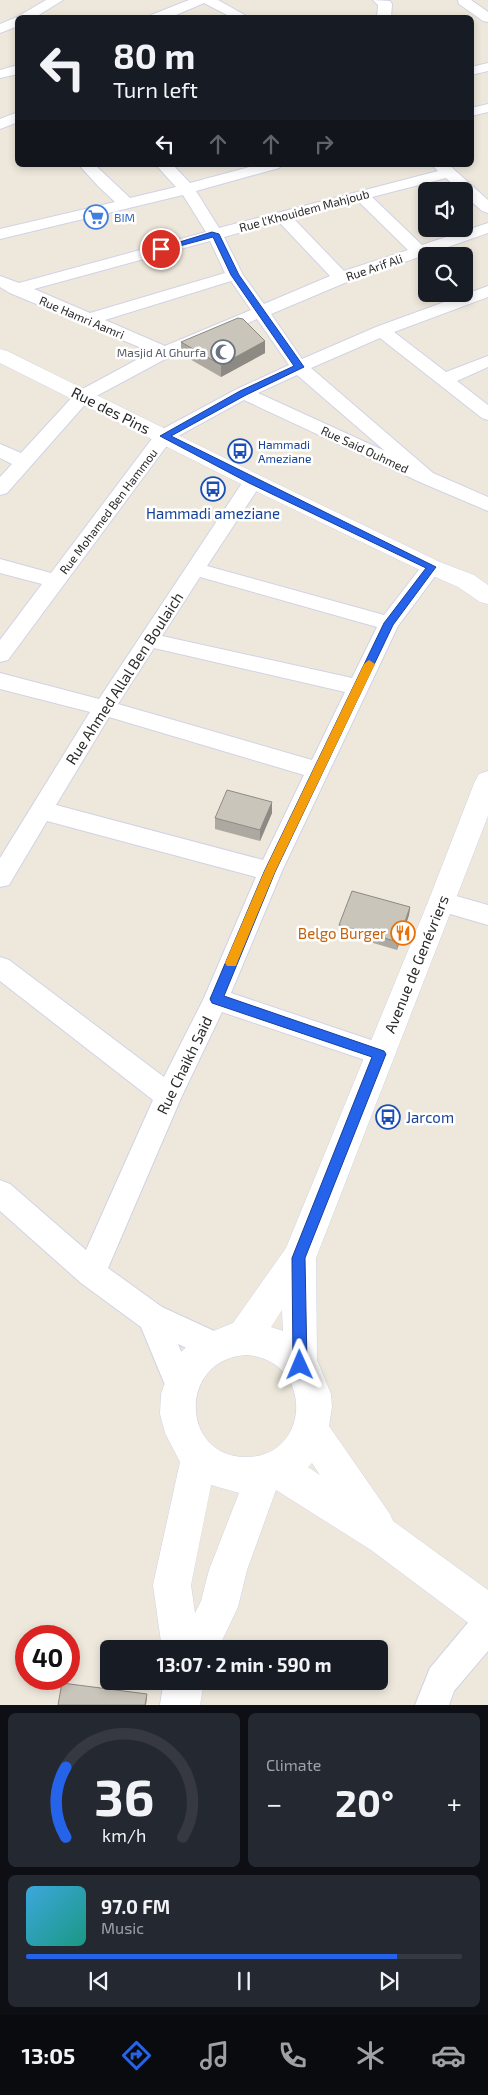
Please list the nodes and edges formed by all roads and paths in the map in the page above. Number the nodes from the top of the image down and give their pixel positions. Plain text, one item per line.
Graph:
1 (201, 0) edge
2 (208, 0) edge
3 (380, 0) edge
4 (48, 2) edge
5 (462, 4) edge
6 (28, 15) edge
7 (164, 15) edge
8 (238, 15) edge
9 (384, 15) edge
10 (488, 18) edge
11 (15, 22) edge
12 (0, 29) edge
13 (488, 68) edge
14 (15, 70) edge
15 (474, 70) edge
16 (0, 74) edge
17 (488, 108) edge
18 (474, 111) edge
19 (15, 118) edge
20 (0, 125) edge
21 (88, 167) edge
22 (166, 167) edge
23 (267, 167) edge
24 (444, 169) edge
25 (187, 189) junction
26 (361, 196) junction
27 (126, 203) junction
28 (488, 208) edge
29 (282, 216) junction
30 (488, 228) edge
31 (0, 234) edge
32 (215, 234) junction
33 (431, 247) edge
34 (418, 250) edge
35 (418, 251) edge
36 (235, 275) junction
37 (341, 278) junction
38 (0, 281) edge
39 (16, 289) junction
40 (488, 291) edge
41 (261, 311) junction
42 (89, 320) junction
43 (382, 331) junction
44 (164, 352) junction
45 (0, 355) edge
46 (488, 361) edge
47 (299, 367) junction
48 (445, 379) junction
49 (243, 393) junction
50 (84, 396) junction
51 (488, 414) edge
52 (164, 436) junction
53 (0, 450) edge
54 (23, 462) junction
55 (429, 479) junction
56 (252, 481) junction
57 (0, 489) edge
58 (488, 505) edge
59 (0, 566) edge
60 (432, 567) junction
61 (194, 569) junction
62 (56, 581) junction
63 (477, 582) edge
64 (488, 596) edge
65 (389, 623) junction
66 (149, 640) junction
67 (0, 655) edge
68 (0, 681) edge
69 (359, 687) junction
70 (104, 708) junction
71 (318, 770) junction
72 (488, 781) edge
73 (41, 810) junction
74 (270, 872) junction
75 (0, 878) edge
76 (442, 902) junction
77 (488, 914) edge
78 (0, 967) edge
79 (216, 999) junction
80 (380, 1054) junction
81 (168, 1096) junction
82 (0, 1193) edge
83 (298, 1258) junction
84 (91, 1273) junction
85 (152, 1317) junction
86 (229, 1342) junction
87 (300, 1365) junction
88 (181, 1386) junction
89 (311, 1430) junction
90 (199, 1457) junction
91 (270, 1471) junction
92 (384, 1537) junction
93 (488, 1612) edge
94 (488, 1625) edge
95 (181, 1640) edge
96 (202, 1640) edge
97 (182, 1690) edge
98 (180, 1705) edge
99 (432, 1705) edge

1 - 7 street
2 - 8 street
3 - 9 street
4 - 6 street
5 - 10 street
11 - 12 street
13 - 15 street
14 - 16 street
17 - 18 street
19 - 20 street
21 - 27 street
22 - 25 street
23 - 25 street
24 - 26 street, Rue l'Khouidem Mahjoub
24 - 28 street
25 - 27 street
25 - 32 street
26 - 29 street, Rue l'Khouidem Mahjoub
26 - 34 street
27 - 31 street
29 - 32 street, Rue l'Khouidem Mahjoub
29 - 37 street
30 - 33 street, Rue Arif Ali
32 - 36 street
32 - 39 street, Rue l'Khouidem Mahjoub
35 - 37 street, Rue Arif Ali
36 - 41 street
36 - 42 street
37 - 41 street, Rue Arif Ali
38 - 39 street, Rue Hamri Aamri
39 - 42 street, Rue Hamri Aamri
40 - 43 street, Rue Mohamed Ben Hammou
41 - 44 street, Rue Arif Ali
41 - 47 street
42 - 44 street, Rue Hamri Aamri
43 - 47 street, Rue Mohamed Ben Hammou
43 - 48 street
44 - 50 street, Rue Arif Ali
45 - 50 street, Rue des Pins
46 - 48 street
47 - 49 street, Rue Mohamed Ben Hammou
47 - 55 street
48 - 51 street
49 - 52 street, Rue Mohamed Ben Hammou
49 - 55 street, Rue Said Ouhmed
50 - 52 street, Rue des Pins
50 - 54 street, Rue Arif Ali
52 - 56 street, Rue des Pins
52 - 62 street, Rue Mohamed Ben Hammou
53 - 54 street
54 - 57 street, Rue Arif Ali
55 - 58 street, Rue Said Ouhmed
56 - 60 street, Rue des Pins
56 - 61 street, Rue Ahmed Allal Ben Boulaich
59 - 62 street
60 - 63 street, Rue des Pins
60 - 65 street, Rue Chaikh Said
61 - 65 street
61 - 66 street, Rue Ahmed Allal Ben Boulaich
62 - 67 street, Rue Mohamed Ben Hammou
63 - 64 street, Rue des Pins
65 - 69 street, Rue Chaikh Said
66 - 69 street
66 - 70 street, Rue Ahmed Allal Ben Boulaich
68 - 70 street
69 - 71 street, Rue Chaikh Said
70 - 71 street
70 - 73 street, Rue Ahmed Allal Ben Boulaich
71 - 74 street, Rue Chaikh Said
72 - 76 street, Avenue de Genévriers
73 - 74 street
73 - 75 street, Rue Ahmed Allal Ben Boulaich
74 - 79 street, Rue Chaikh Said
76 - 77 street
76 - 80 street, Avenue de Genévriers
78 - 81 street
79 - 80 street
79 - 81 street, Rue Chaikh Said
80 - 83 street, Avenue de Genévriers
81 - 84 street, Rue Chaikh Said
82 - 84 street
83 - 86 street, Avenue de Genévriers
83 - 87 street, Avenue de Genévriers
84 - 85 street
85 - 86 street
85 - 88 street
86 - 87 street
86 - 88 street
87 - 89 street
88 - 90 street
89 - 91 street
89 - 92 street
90 - 91 street
90 - 95 street
91 - 92 street
91 - 96 street
92 - 93 street
94 - 99 street
97 - 98 street

